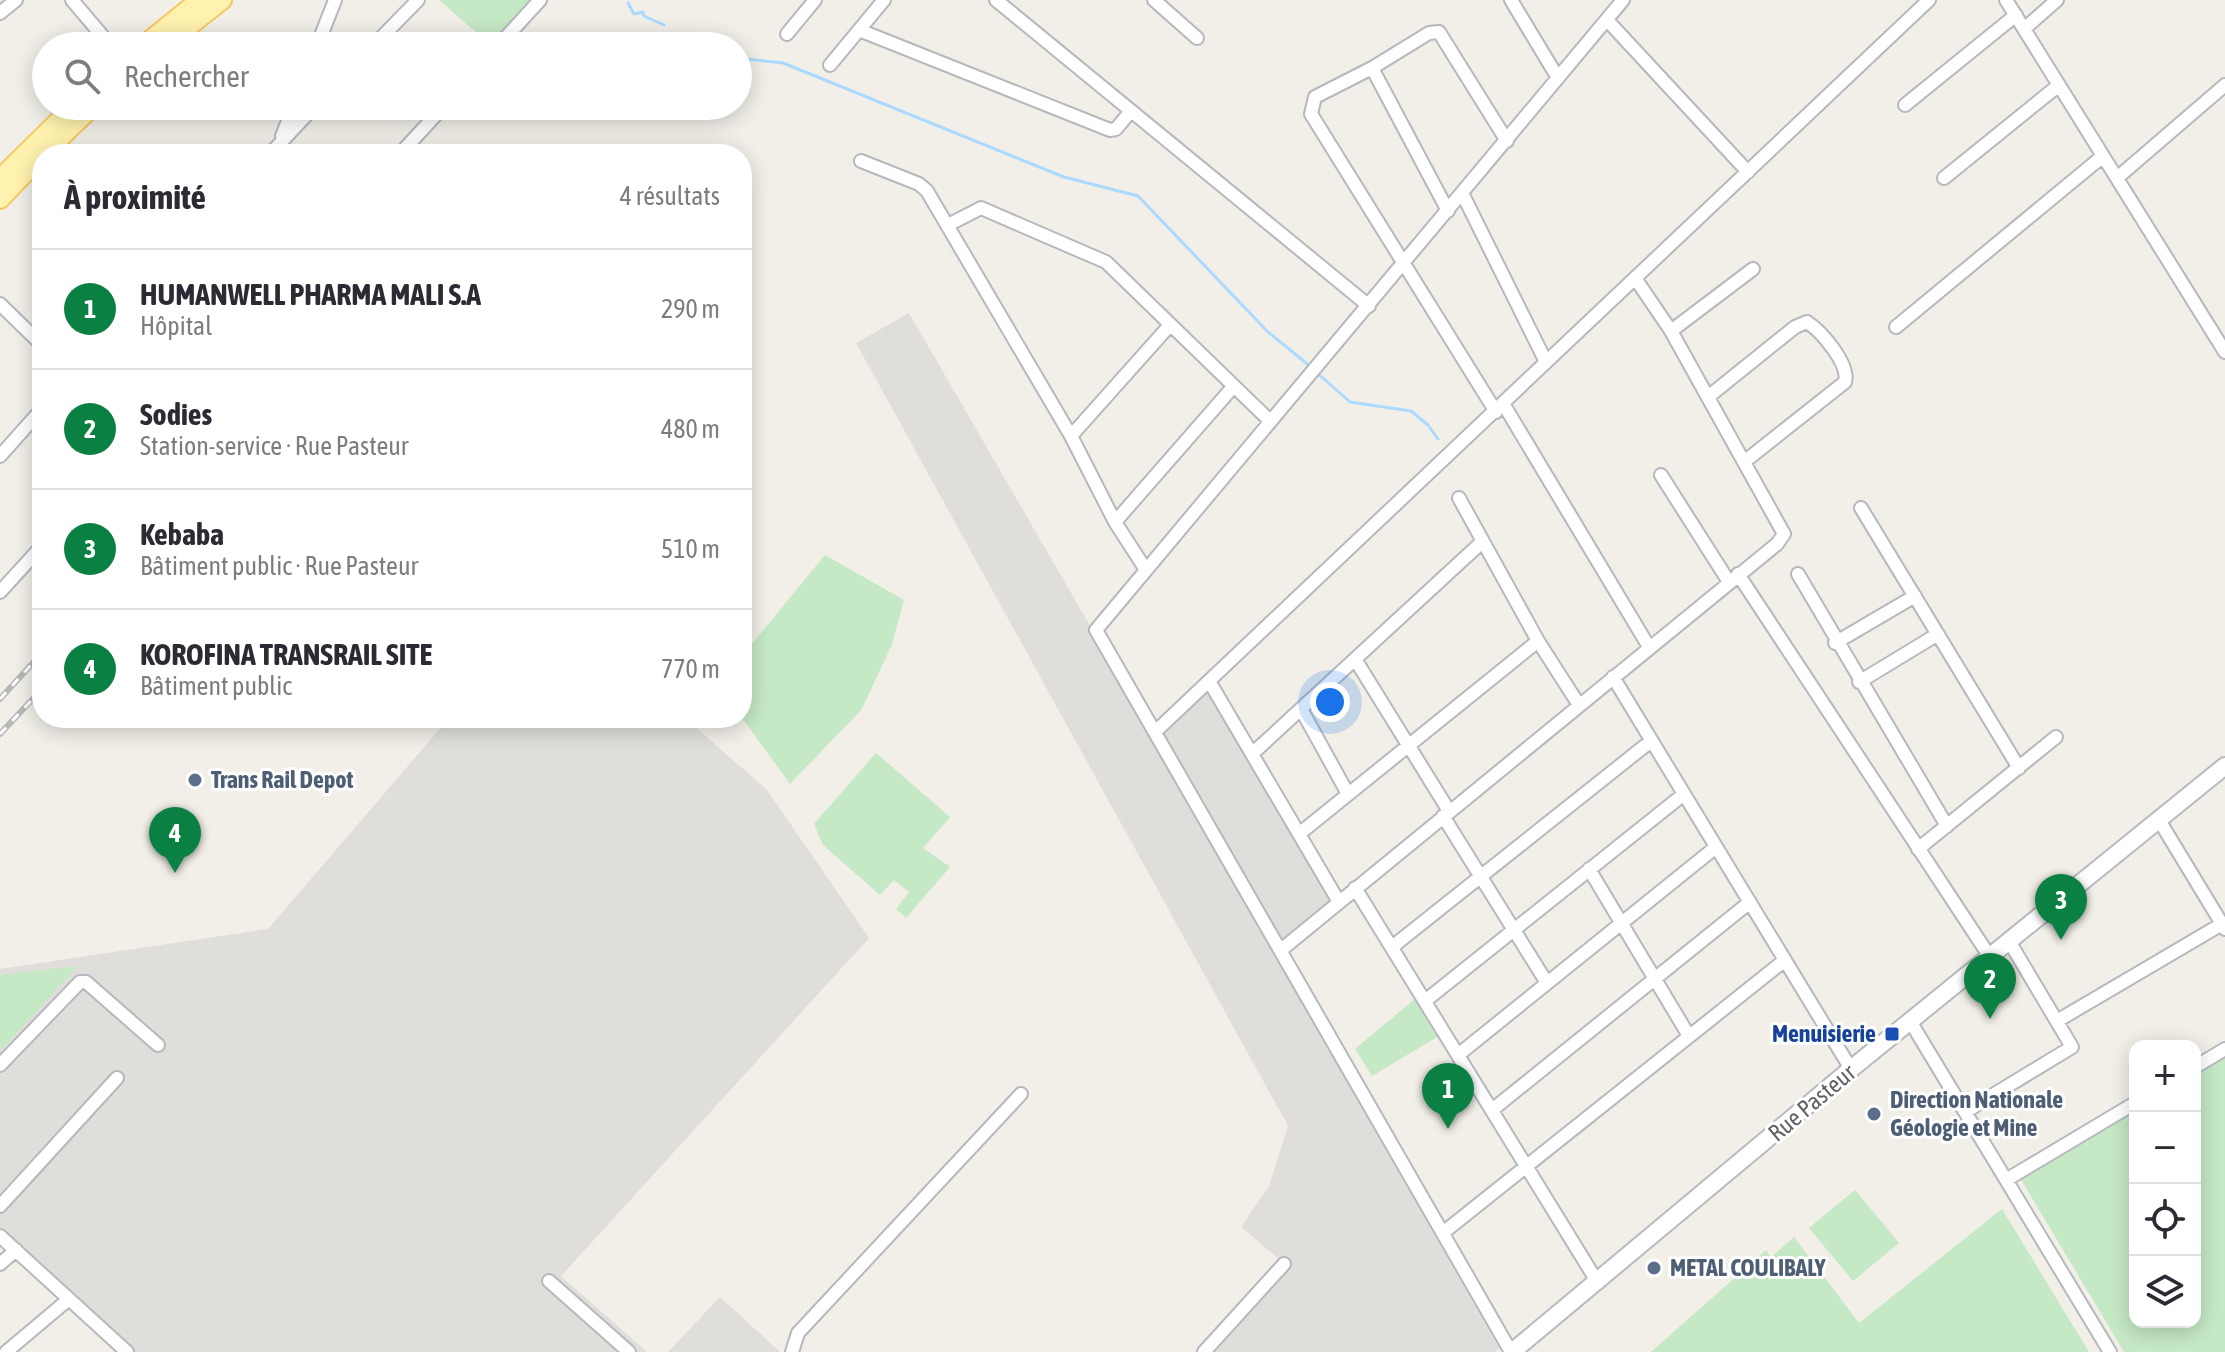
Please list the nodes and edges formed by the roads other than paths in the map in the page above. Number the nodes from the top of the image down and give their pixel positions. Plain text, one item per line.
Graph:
1 (16, 0) edge
2 (72, 0) edge
3 (200, 0) edge
4 (222, 0) edge
5 (335, 0) edge
6 (418, 0) edge
7 (540, 0) edge
8 (815, 0) edge
9 (884, 0) edge
10 (996, 0) edge
11 (1154, 0) edge
12 (1511, 0) edge
13 (1623, 0) edge
14 (1929, 0) edge
15 (2006, 0) edge
16 (2057, 0) edge
17 (0, 13) edge
18 (2016, 15) junction
19 (1607, 20) junction
20 (2024, 29) junction
21 (859, 30) junction
22 (99, 32) edge
23 (160, 32) edge
24 (182, 32) edge
25 (322, 32) edge
26 (387, 32) edge
27 (511, 32) edge
28 (787, 34) dead end
29 (1197, 38) dead end
30 (830, 65) dead end
31 (1372, 68) junction
32 (1558, 78) junction
33 (2059, 85) junction
34 (2225, 85) edge
35 (1905, 105) dead end
36 (1130, 112) junction
37 (60, 120) edge
38 (78, 120) edge
39 (288, 120) edge
40 (301, 120) edge
41 (431, 120) edge
42 (1507, 141) junction
43 (279, 143) joint
44 (35, 144) edge
45 (53, 144) edge
46 (409, 144) edge
47 (32, 147) edge
48 (2103, 156) junction
49 (861, 161) dead end
50 (32, 165) edge
51 (1748, 172) junction
52 (1944, 178) dead end
53 (2117, 178) junction
54 (0, 179) edge
55 (1463, 195) junction
56 (0, 199) edge
57 (1448, 211) junction
58 (948, 225) junction
59 (1404, 265) junction
60 (1753, 269) dead end
61 (1635, 278) junction
62 (0, 304) edge
63 (1369, 306) junction
64 (1170, 325) junction
65 (1896, 327) dead end
66 (1671, 331) junction
67 (32, 335) edge
68 (2225, 352) edge
69 (1546, 362) junction
70 (1233, 387) junction
71 (1708, 397) junction
72 (1500, 408) junction
73 (32, 420) edge
74 (1270, 421) junction
75 (1071, 436) junction
76 (0, 456) edge
77 (1744, 462) junction
78 (1661, 475) dead end
79 (1459, 498) dead end
80 (1861, 508) dead end
81 (1115, 522) junction
82 (1482, 542) junction
83 (32, 557) edge
84 (1146, 570) junction
85 (1798, 574) dead end
86 (1733, 578) junction
87 (0, 592) edge
88 (1915, 596) junction
89 (1938, 634) junction
90 (1538, 641) junction
91 (1835, 643) junction
92 (1649, 647) junction
93 (1355, 659) junction
94 (1613, 677) junction
95 (1209, 681) junction
96 (1859, 682) junction
97 (1579, 705) junction
98 (1301, 709) junction
99 (1155, 732) junction
100 (2056, 737) dead end
101 (1651, 741) junction
102 (1409, 745) junction
103 (1252, 754) junction
104 (2225, 766) edge
105 (2019, 768) junction
106 (1348, 794) junction
107 (1684, 794) junction
108 (1446, 813) junction
109 (2159, 820) junction
110 (1947, 826) junction
111 (1299, 834) junction
112 (1716, 847) junction
113 (1918, 849) junction
114 (1589, 869) junction
115 (1481, 876) junction
116 (1355, 888) junction
117 (1339, 902) junction
118 (1750, 902) junction
119 (1621, 923) junction
120 (2224, 927) edge
121 (1514, 929) junction
122 (2009, 941) junction
123 (1392, 947) junction
124 (1281, 950) junction
125 (1990, 957) junction
126 (1785, 960) junction
127 (1655, 978) junction
128 (1547, 983) junction
129 (1425, 1001) junction
130 (1910, 1021) junction
131 (2057, 1021) junction
132 (1689, 1036) junction
133 (158, 1045) dead end
134 (2225, 1049) edge
135 (1458, 1055) junction
136 (2201, 1063) edge
137 (0, 1065) edge
138 (1851, 1069) junction
139 (117, 1078) dead end
140 (1021, 1094) dead end
141 (2129, 1107) edge
142 (1492, 1110) junction
143 (1965, 1112) junction
144 (1526, 1166) junction
145 (2006, 1180) junction
146 (0, 1206) edge
147 (1444, 1232) junction
148 (0, 1236) edge
149 (16, 1250) junction
150 (0, 1264) edge
151 (1284, 1264) dead end
152 (549, 1281) dead end
153 (1598, 1283) junction
154 (69, 1299) junction
155 (120, 1350) edge
156 (6, 1352) edge
157 (629, 1352) edge
158 (792, 1352) edge
159 (1204, 1352) edge
160 (1512, 1352) edge
161 (2110, 1352) edge

1 - 17 street
2 - 22 street
3 - 23 main road
4 - 24 main road
5 - 25 street
6 - 26 street
7 - 27 street
8 - 28 street
9 - 21 street
10 - 36 street
11 - 29 street
12 - 32 street
13 - 19 street
14 - 51 street
15 - 18 street
16 - 20 street
18 - 20 street
18 - 35 street
19 - 32 street
19 - 51 street
20 - 33 street
21 - 30 street
21 - 36 street
31 - 42 street
31 - 57 street
31 - 59 street
32 - 42 street
33 - 48 street
33 - 52 street
34 - 53 street
36 - 63 street
37 - 44 main road
38 - 45 main road
39 - 43 street
40 - 43 street
41 - 46 street
42 - 55 street
47 - 54 main road
48 - 53 street
48 - 65 street
49 - 58 street
50 - 56 main road
51 - 61 street
53 - 68 street
55 - 57 street
55 - 69 street
57 - 59 street
58 - 64 street
58 - 75 street
59 - 63 street
59 - 72 street
60 - 66 street
61 - 66 street
61 - 69 street
62 - 67 street
63 - 74 street
64 - 70 street
64 - 75 street
66 - 71 street
69 - 72 street
70 - 74 street
70 - 81 street
71 - 77 street
71 - 77 street
72 - 92 street
72 - 95 street
73 - 76 street
74 - 84 street
75 - 81 street
77 - 86 street
78 - 86 street
79 - 82 street
80 - 88 street
81 - 84 street
82 - 90 street
82 - 93 street
83 - 87 street
84 - 99 street
85 - 91 street
86 - 92 street
86 - 113 street
88 - 89 street
88 - 91 street
89 - 96 street
89 - 105 street
90 - 97 street
90 - 102 street
91 - 96 street
92 - 94 street
93 - 98 street
93 - 102 street
94 - 97 street
94 - 101 street
95 - 99 street
95 - 103 street
96 - 110 street
97 - 108 street
98 - 103 street
98 - 106 street
99 - 124 street
100 - 105 street
101 - 107 street
101 - 115 street
102 - 106 street
102 - 108 street
103 - 111 street
104 - 109 main road, Rue Pasteur
105 - 110 street
106 - 111 street
107 - 112 street
107 - 114 street
108 - 115 street
108 - 116 street
109 - 120 street
109 - 122 main road, Rue Pasteur
110 - 113 street
111 - 117 street
112 - 118 street
112 - 119 street
113 - 125 street
114 - 119 street
114 - 121 street
115 - 121 street
115 - 123 street
116 - 117 street
116 - 123 street
117 - 124 street
118 - 126 street
118 - 127 street
119 - 127 street
119 - 128 street
120 - 131 street
121 - 128 street
121 - 129 street
122 - 125 main road, Rue Pasteur
122 - 131 street
123 - 129 street
124 - 147 street
125 - 130 main road, Rue Pasteur
126 - 132 street
126 - 138 street
127 - 132 street
127 - 142 street
128 - 135 street
129 - 135 street
130 - 138 main road, Rue Pasteur
130 - 143 street
131 - 143 street
132 - 144 street
133 - 137 street
134 - 136 street
135 - 142 street
138 - 153 main road, Rue Pasteur
139 - 146 street
140 - 158 street
141 - 145 street
142 - 144 street
143 - 145 street
144 - 147 street
144 - 153 street
145 - 161 street
147 - 160 street
148 - 149 street
149 - 150 street
149 - 154 street
151 - 159 street
152 - 157 street
153 - 160 main road, Rue Pasteur
154 - 155 street
154 - 156 street

